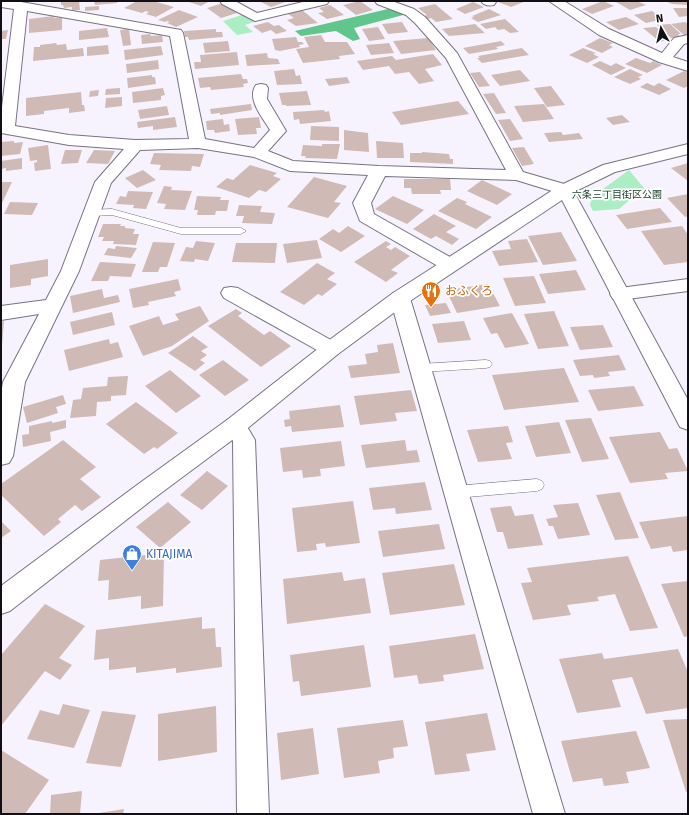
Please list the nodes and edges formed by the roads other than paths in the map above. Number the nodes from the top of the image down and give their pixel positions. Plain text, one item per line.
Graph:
1 (226, 1) edge
2 (323, 1) edge
3 (381, 1) edge
4 (555, 1) edge
5 (1, 2) edge
6 (21, 6) junction
7 (688, 39) edge
8 (664, 59) junction
9 (688, 67) edge
10 (261, 88) dead end
11 (4, 128) edge
12 (198, 143) junction
13 (135, 145) junction
14 (688, 149) edge
15 (258, 153) junction
16 (379, 170) junction
17 (517, 175) junction
18 (565, 190) junction
19 (92, 213) junction
20 (241, 231) dead end
21 (450, 265) junction
22 (688, 285) edge
23 (231, 293) dead end
24 (620, 294) junction
25 (400, 298) junction
26 (53, 305) junction
27 (1, 313) edge
28 (331, 349) junction
29 (486, 364) dead end
30 (421, 368) junction
31 (688, 420) edge
32 (235, 426) junction
33 (1, 456) edge
34 (537, 485) dead end
35 (456, 492) junction
36 (1, 602) edge
37 (253, 814) edge
38 (549, 814) edge

1 - 2 street
3 - 17 street
4 - 8 street
5 - 6 street
6 - 11 street
6 - 12 street
7 - 8 street
8 - 9 street
10 - 15 street
11 - 13 street
12 - 13 street
12 - 15 street
13 - 19 street
14 - 18 street
15 - 16 street
16 - 17 street
16 - 21 street
17 - 18 street
18 - 21 street
18 - 24 street
19 - 20 lane
19 - 26 street
21 - 25 street
22 - 24 street
23 - 28 street
24 - 31 street
25 - 28 street
25 - 30 street
26 - 27 street
26 - 33 street
28 - 32 street
29 - 30 lane
30 - 35 street
32 - 36 street
32 - 37 street
34 - 35 lane
35 - 38 street

